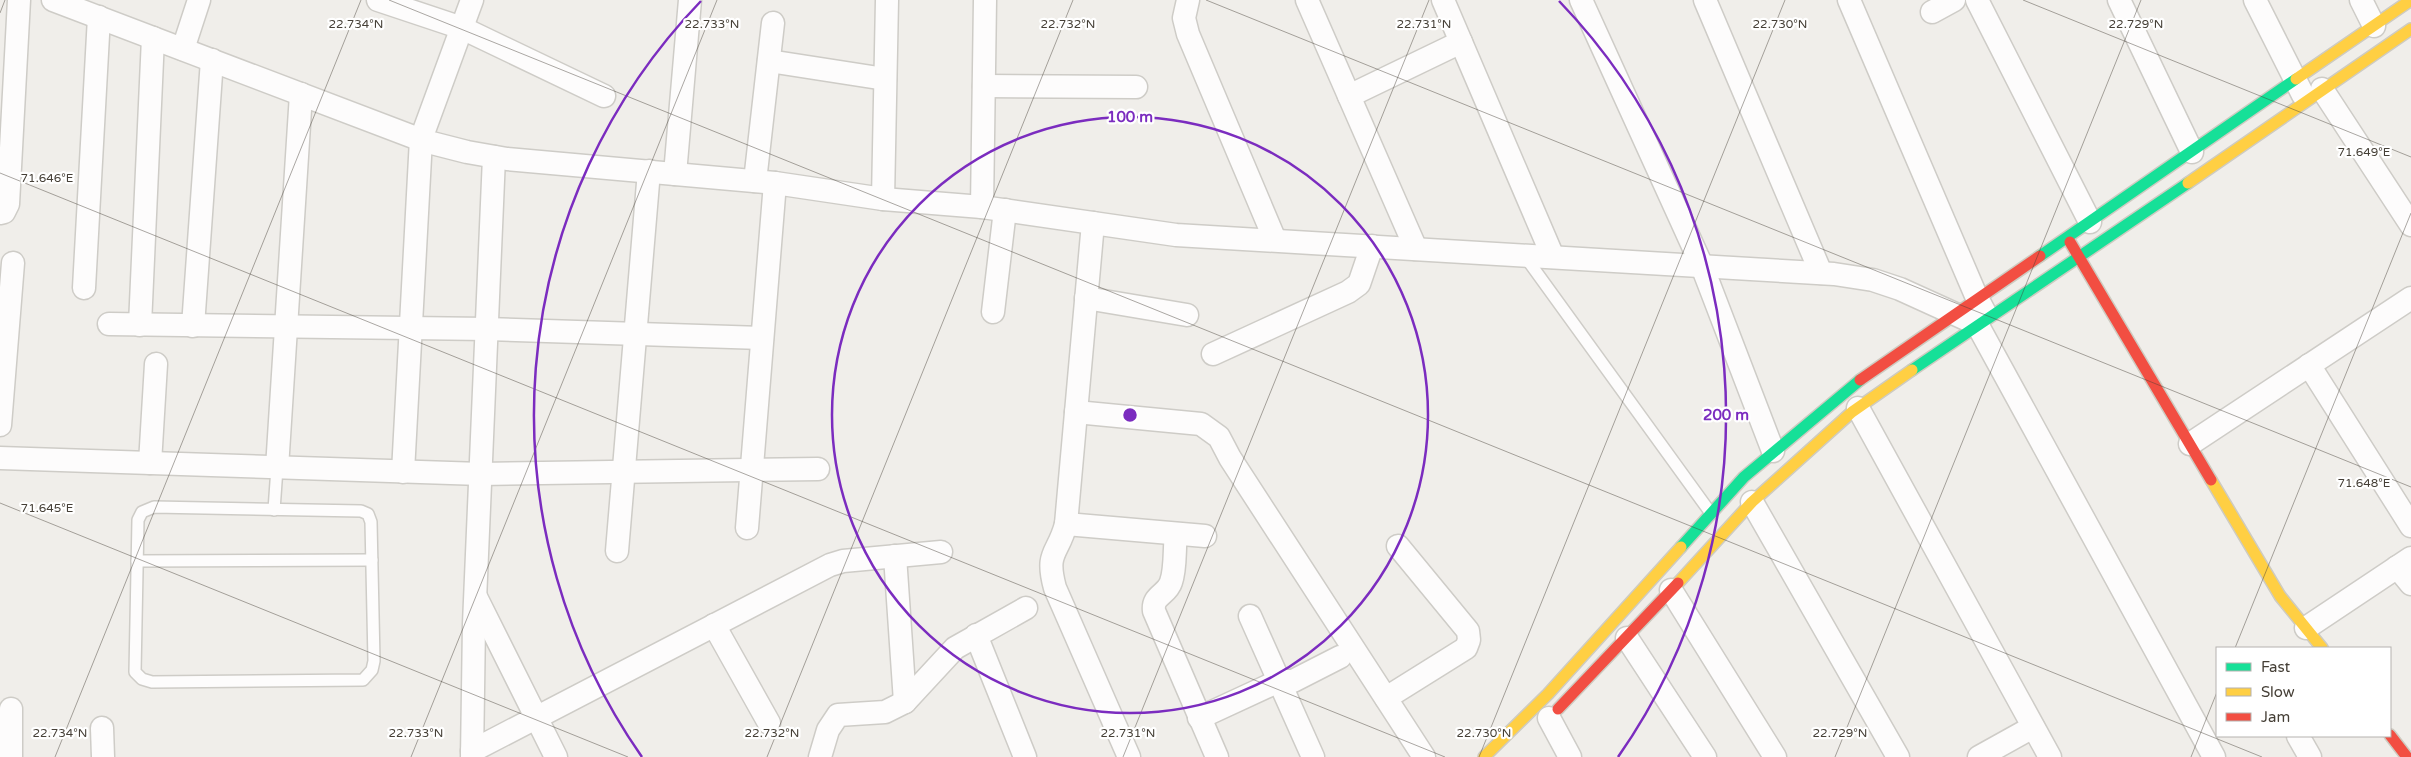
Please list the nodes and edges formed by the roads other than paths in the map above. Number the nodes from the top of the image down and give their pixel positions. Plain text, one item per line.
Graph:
1 (19, 0) edge
2 (55, 0) edge
3 (199, 0) edge
4 (378, 0) edge
5 (472, 0) edge
6 (690, 0) edge
7 (887, 0) edge
8 (985, 0) edge
9 (1188, 0) edge
10 (1307, 0) edge
11 (1443, 0) edge
12 (1581, 0) edge
13 (1705, 0) edge
14 (1849, 0) edge
15 (1954, 0) edge
16 (1978, 0) edge
17 (2119, 0) edge
18 (2255, 0) edge
19 (2361, 0) edge
20 (2411, 0) edge
21 (1932, 12) dead end
22 (99, 17) junction
23 (773, 23) dead end
24 (2374, 26) junction
25 (462, 28) junction
26 (2411, 29) edge
27 (153, 38) junction
28 (1461, 42) junction
29 (183, 49) junction
30 (212, 60) junction
31 (769, 61) junction
32 (885, 78) junction
33 (2294, 81) junction
34 (984, 86) junction
35 (1136, 87) dead end
36 (301, 94) junction
37 (2314, 94) junction
38 (604, 96) dead end
39 (1349, 96) junction
40 (421, 140) junction
41 (2192, 152) junction
42 (494, 157) junction
43 (649, 171) junction
44 (675, 174) junction
45 (765, 182) junction
46 (883, 198) junction
47 (982, 207) junction
48 (1004, 210) junction
49 (0, 213) edge
50 (2090, 222) junction
51 (1093, 223) junction
52 (2411, 226) edge
53 (2068, 238) junction
54 (1275, 240) junction
55 (1372, 246) junction
56 (1416, 249) junction
57 (1524, 256) junction
58 (1553, 257) junction
59 (2080, 258) junction
60 (13, 263) dead end
61 (1702, 266) junction
62 (1821, 273) junction
63 (84, 288) dead end
64 (1086, 298) junction
65 (2411, 298) edge
66 (993, 312) dead end
67 (1980, 313) junction
68 (1954, 314) junction
69 (1187, 315) dead end
70 (109, 324) dead end
71 (140, 325) junction
72 (194, 326) junction
73 (286, 328) junction
74 (410, 328) junction
75 (487, 329) junction
76 (635, 334) junction
77 (762, 338) junction
78 (1213, 354) dead end
79 (156, 364) dead end
80 (2309, 366) junction
81 (1858, 408) junction
82 (1076, 412) junction
83 (0, 425) edge
84 (2190, 444) junction
85 (1773, 451) junction
86 (0, 458) edge
87 (150, 464) junction
88 (276, 468) junction
89 (818, 469) dead end
90 (752, 470) junction
91 (403, 472) junction
92 (624, 472) junction
93 (481, 474) junction
94 (1752, 502) junction
95 (274, 510) junction
96 (1710, 512) junction
97 (1066, 524) junction
98 (2411, 526) edge
99 (747, 528) dead end
100 (1176, 534) junction
101 (1205, 536) dead end
102 (1398, 546) dead end
103 (617, 551) dead end
104 (941, 552) dead end
105 (895, 556) junction
106 (372, 560) junction
107 (137, 561) junction
108 (2406, 570) edge
109 (1671, 590) junction
110 (476, 596) junction
111 (1026, 608) dead end
112 (1250, 616) dead end
113 (714, 625) junction
114 (2306, 628) junction
115 (976, 635) junction
116 (1627, 638) junction
117 (2321, 647) edge
118 (1340, 657) dead end
119 (1279, 681) junction
120 (1386, 698) junction
121 (905, 702) junction
122 (11, 709) dead end
123 (536, 718) junction
124 (1199, 718) junction
125 (1546, 721) joint
126 (769, 724) dead end
127 (2033, 726) junction
128 (102, 728) dead end
129 (2391, 736) edge
130 (2299, 737) edge
131 (472, 754) edge
132 (11, 757) edge
133 (103, 757) edge
134 (556, 757) edge
135 (820, 757) edge
136 (1025, 757) edge
137 (1129, 757) edge
138 (1217, 757) edge
139 (1313, 757) edge
140 (1424, 757) edge
141 (1484, 757) edge
142 (1570, 757) edge
143 (1705, 757) edge
144 (1775, 757) edge
145 (1898, 757) edge
146 (1978, 757) edge
147 (2050, 757) edge
148 (2214, 757) edge
149 (2310, 757) edge
150 (2407, 757) edge

1 - 49 street
2 - 22 street
3 - 29 street
4 - 25 street
5 - 25 street
6 - 44 street
7 - 32 street
8 - 34 street
9 - 54 street
10 - 39 street
11 - 28 street
12 - 61 street
13 - 62 street
14 - 67 street
15 - 21 street
16 - 50 street
17 - 41 street
18 - 33 street
19 - 24 street
20 - 24 main road
22 - 27 street
22 - 63 street
23 - 31 street
24 - 33 main road
25 - 38 street
25 - 40 street
26 - 37 main road
27 - 29 street
27 - 71 street
28 - 39 street
28 - 58 street
29 - 30 street
30 - 36 street
30 - 72 street
31 - 32 street
31 - 45 street
32 - 46 street
33 - 37 street
33 - 41 main road
34 - 35 street
34 - 47 street
36 - 40 street
36 - 73 street
37 - 52 street
37 - 59 main road
39 - 56 street
40 - 42 street
40 - 74 street
41 - 50 main road
42 - 43 street
42 - 75 street
43 - 44 street
43 - 76 street
44 - 45 street
45 - 46 street
45 - 77 street
46 - 47 street
47 - 48 street
48 - 51 street
48 - 66 street
50 - 53 main road
51 - 54 street
51 - 64 street
53 - 59 main road
53 - 67 main road
54 - 55 street
55 - 56 street
55 - 78 street
56 - 57 street
57 - 58 street
57 - 96 lane
58 - 61 street
59 - 67 main road
59 - 84 main road
60 - 83 street
61 - 62 street
61 - 85 street
62 - 68 street
64 - 69 street
64 - 82 street
65 - 80 street
67 - 68 street
67 - 81 main road
67 - 148 street
68 - 85 main road
70 - 71 street
71 - 72 street
72 - 73 street
73 - 74 street
73 - 88 street
74 - 75 street
74 - 91 street
75 - 76 street
75 - 93 street
76 - 77 street
76 - 92 street
77 - 90 street
79 - 87 street
80 - 84 street
80 - 98 street
81 - 94 main road
81 - 127 street
82 - 97 street
82 - 120 street
84 - 114 main road
85 - 96 main road
86 - 87 street
87 - 88 street
88 - 91 street
88 - 95 lane
89 - 90 street
90 - 92 street
90 - 99 street
91 - 93 street
92 - 93 street
92 - 103 street
93 - 110 street
94 - 109 main road
94 - 145 street
95 - 106 lane
95 - 107 lane
96 - 141 main road
97 - 100 street
97 - 137 street
100 - 101 street
100 - 124 street
102 - 120 street
104 - 105 street
105 - 113 street
105 - 121 street
106 - 107 lane
106 - 107 lane
108 - 114 street
109 - 116 main road
109 - 144 street
110 - 123 street
110 - 131 street
111 - 115 street
112 - 119 street
113 - 123 street
113 - 126 street
114 - 117 main road
115 - 121 street
115 - 136 street
116 - 125 main road
116 - 143 street
118 - 119 street
119 - 124 street
119 - 139 street
120 - 140 street
121 - 135 street
122 - 132 street
123 - 131 street
123 - 134 street
124 - 138 street
125 - 142 street
127 - 146 street
127 - 147 street
128 - 133 street
129 - 150 main road
130 - 149 street

